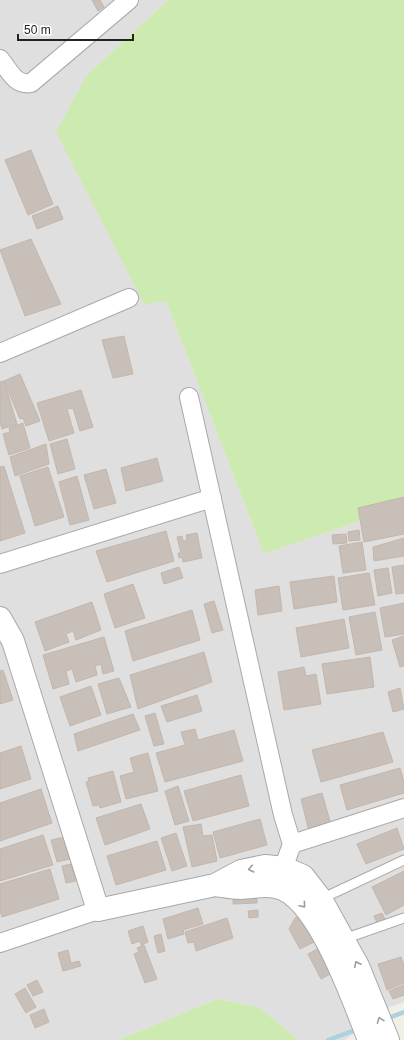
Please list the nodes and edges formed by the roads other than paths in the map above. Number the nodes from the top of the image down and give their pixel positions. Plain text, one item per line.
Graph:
1 (129, 0) edge
2 (0, 59) edge
3 (129, 298) dead end
4 (0, 353) edge
5 (189, 396) dead end
6 (212, 498) junction
7 (0, 564) edge
8 (0, 618) edge
9 (404, 808) edge
10 (292, 844) junction
11 (404, 860) edge
12 (281, 877) junction
13 (321, 899) junction
14 (98, 910) junction
15 (404, 918) edge
16 (344, 939) junction
17 (0, 943) edge
18 (364, 1003) junction
19 (369, 1040) edge
20 (388, 1040) edge

1 - 2 street
3 - 4 street
5 - 6 street
6 - 7 street
6 - 10 street
8 - 14 street
9 - 10 street
10 - 12 street
11 - 13 lane
12 - 13 street
12 - 14 street
12 -> 18 street
13 - 16 street
14 - 17 street
15 - 16 lane
18 -> 16 street
18 - 19 street
20 -> 18 street

